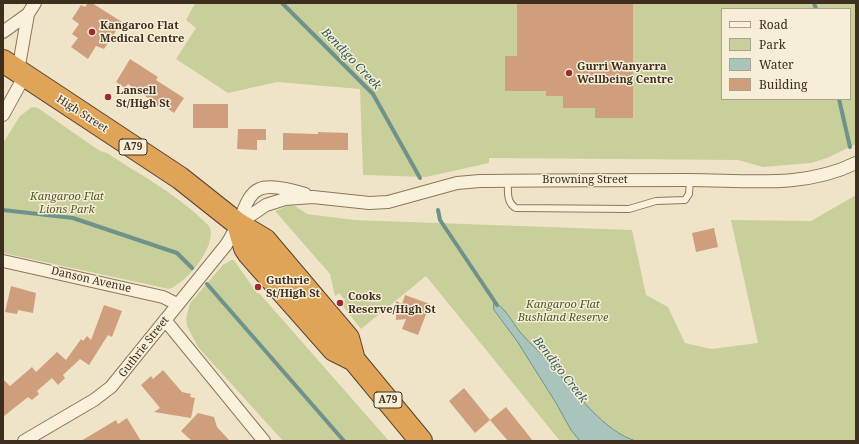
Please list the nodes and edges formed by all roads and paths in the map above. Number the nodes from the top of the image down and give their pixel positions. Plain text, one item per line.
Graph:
1 (35, 3) edge
2 (28, 14) junction
3 (3, 32) edge
4 (15, 69) edge
5 (3, 115) edge
6 (856, 163) edge
7 (508, 180) junction
8 (690, 180) junction
9 (313, 197) junction
10 (238, 224) junction
11 (3, 261) edge
12 (177, 304) junction
13 (165, 320) junction
14 (24, 441) edge
15 (264, 441) edge
16 (421, 441) edge

1 - 2 street
2 - 3 street
2 - 4 street
4 - 5 street
4 - 10 highway, High Street / A79
6 - 8 street, Browning Street
7 - 8 street, Browning Street
7 - 8 lane
7 - 9 street, Browning Street
9 - 10 street, Browning Street
9 - 10 street, Browning Street
10 - 12 street, Guthrie Street
10 - 16 highway, A79
11 - 12 street, Danson Avenue
12 - 13 street, Guthrie Street
13 - 14 street, Guthrie Street
13 - 15 street

